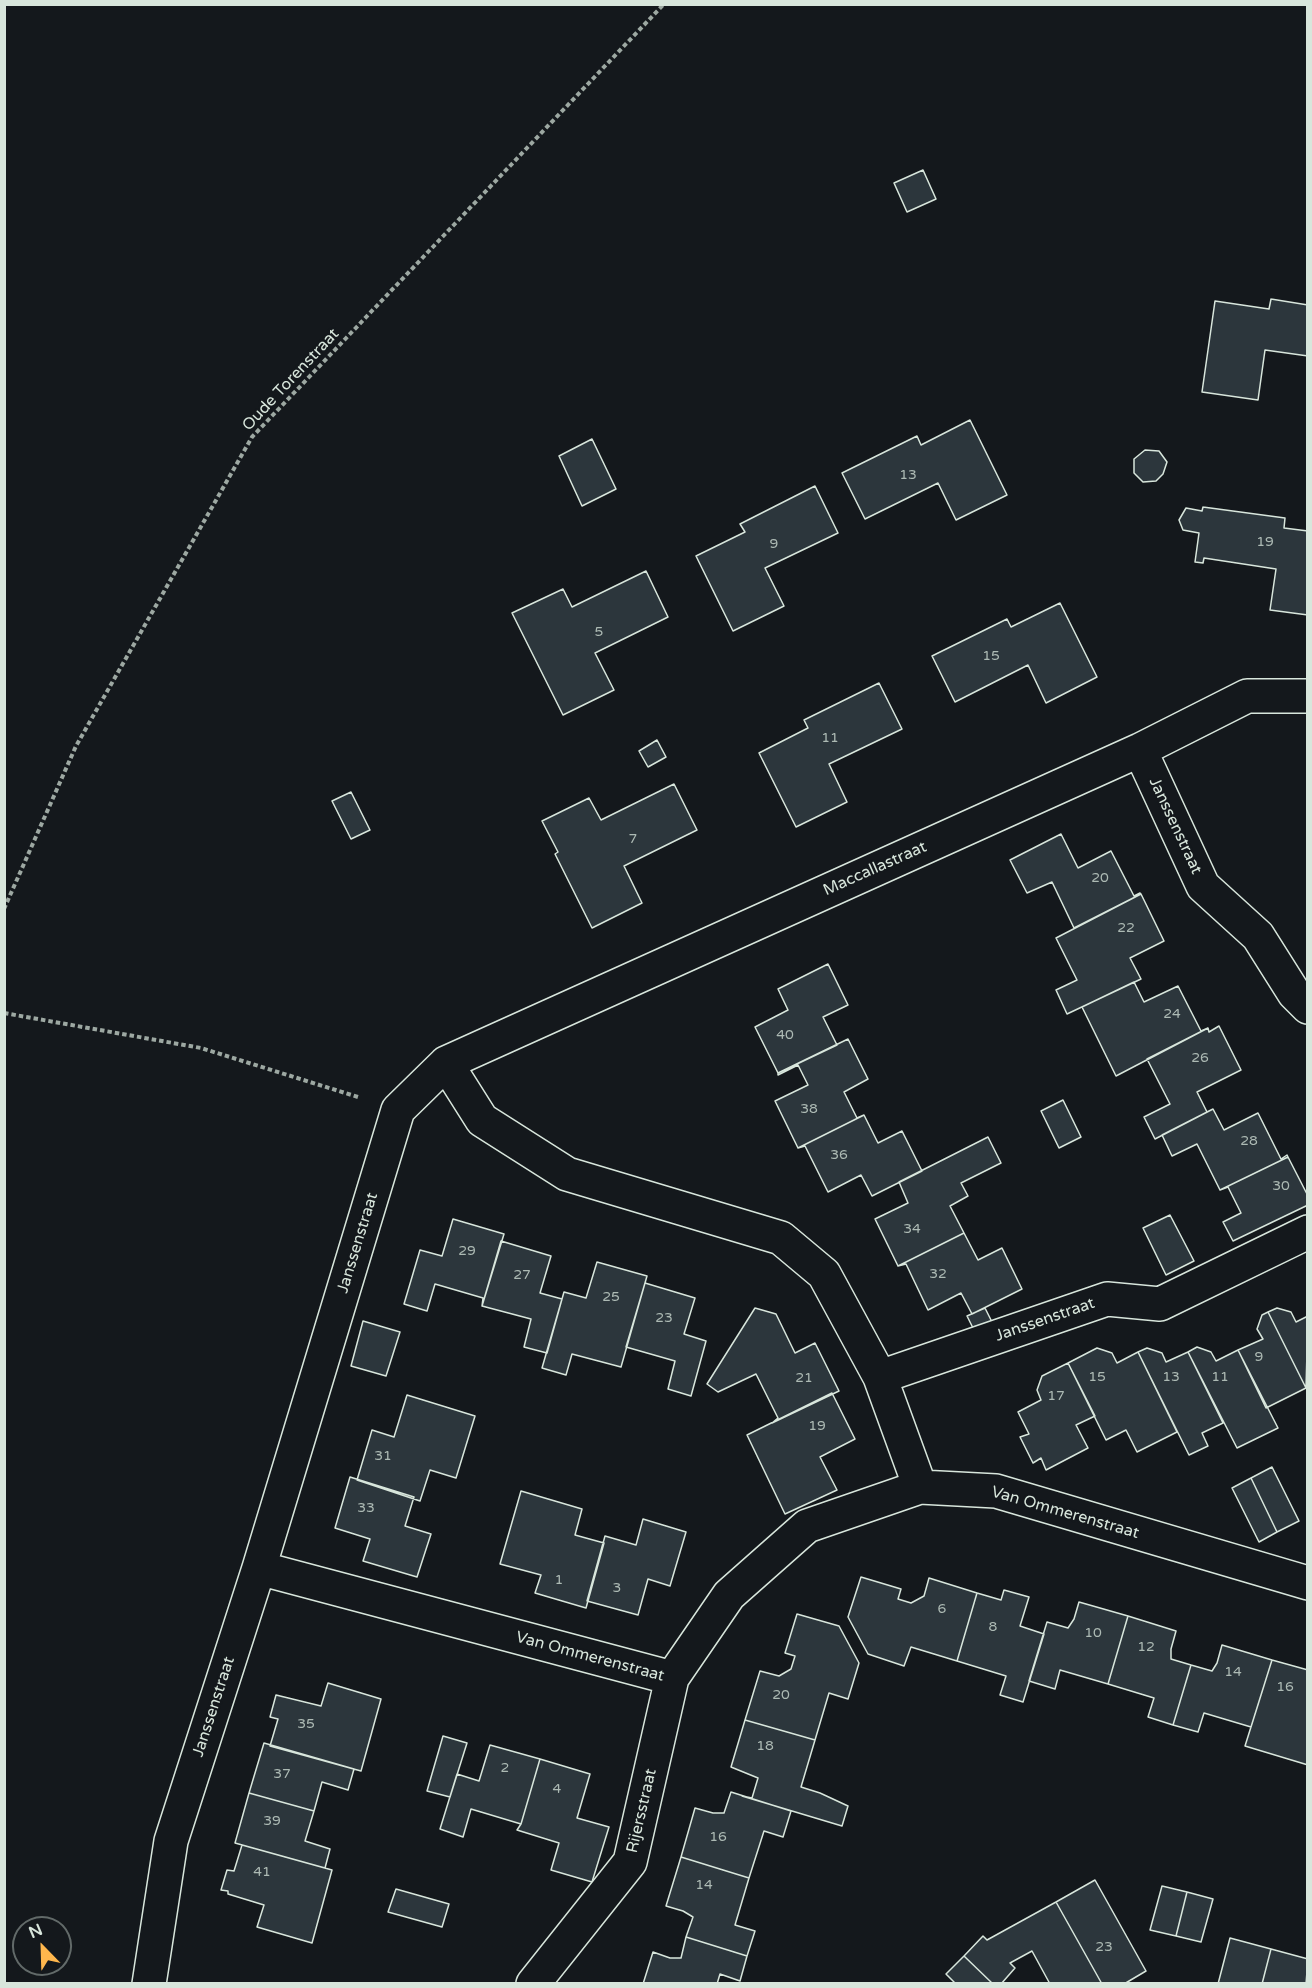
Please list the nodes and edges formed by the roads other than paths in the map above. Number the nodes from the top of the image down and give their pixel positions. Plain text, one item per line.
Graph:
1 (1308, 696) edge
2 (1140, 750) junction
3 (1308, 1007) edge
4 (446, 1063) junction
5 (1308, 1232) edge
6 (880, 1377) junction
7 (920, 1487) junction
8 (259, 1568) junction
9 (1308, 1583) edge
10 (672, 1678) junction
11 (149, 1983) edge
12 (533, 1983) edge

1 - 2 street, Maccallastraat
2 - 3 street, Janssenstraat
2 - 4 street, Maccallastraat
4 - 6 street
4 - 8 street, Janssenstraat
5 - 6 street, Janssenstraat
6 - 7 street
7 - 9 street, Van Ommerenstraat
7 - 10 street, Van Ommerenstraat
8 - 10 street, Van Ommerenstraat
8 - 11 street, Janssenstraat
10 - 12 street, Rijersstraat

